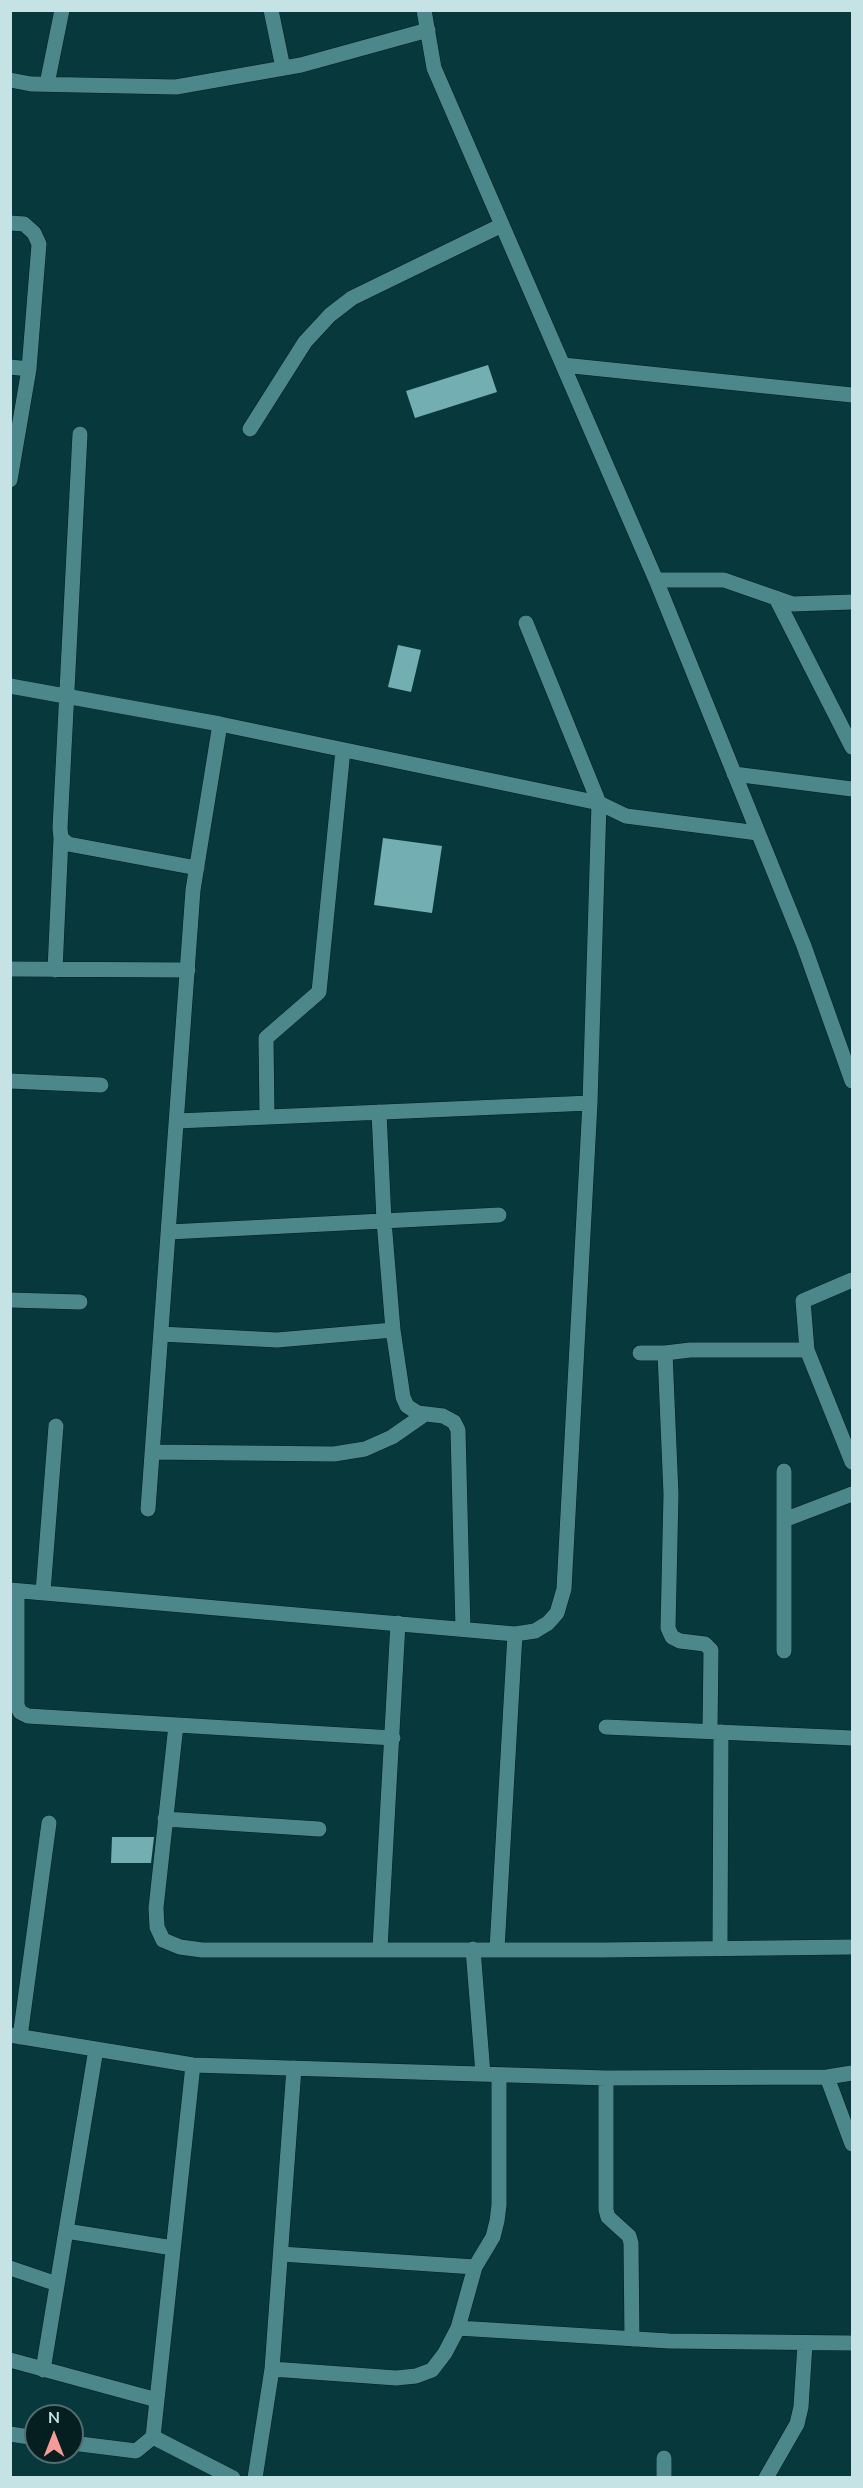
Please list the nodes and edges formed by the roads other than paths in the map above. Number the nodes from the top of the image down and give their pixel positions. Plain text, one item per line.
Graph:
1 (62, 10) edge
2 (271, 10) edge
3 (424, 10) edge
4 (428, 30) junction
5 (283, 68) junction
6 (10, 80) edge
7 (47, 84) junction
8 (10, 223) edge
9 (502, 225) junction
10 (563, 365) junction
11 (10, 367) edge
12 (29, 369) junction
13 (852, 395) edge
14 (250, 429) dead end
15 (80, 434) dead end
16 (10, 480) edge
17 (656, 580) junction
18 (776, 598) junction
19 (852, 602) edge
20 (526, 623) dead end
21 (10, 686) edge
22 (67, 695) junction
23 (220, 724) junction
24 (852, 747) edge
25 (344, 750) junction
26 (734, 774) junction
27 (852, 789) edge
28 (599, 803) junction
29 (758, 833) junction
30 (61, 838) junction
31 (197, 868) junction
32 (10, 969) edge
33 (55, 969) junction
34 (188, 970) junction
35 (10, 1081) edge
36 (852, 1081) edge
37 (101, 1085) dead end
38 (590, 1103) junction
39 (379, 1112) junction
40 (267, 1115) junction
41 (177, 1121) junction
42 (499, 1215) dead end
43 (384, 1221) junction
44 (169, 1232) junction
45 (852, 1280) edge
46 (10, 1300) edge
47 (80, 1302) dead end
48 (393, 1330) junction
49 (161, 1334) junction
50 (807, 1350) junction
51 (640, 1353) dead end
52 (665, 1353) junction
53 (425, 1414) junction
54 (56, 1426) dead end
55 (152, 1452) junction
56 (852, 1462) edge
57 (784, 1471) dead end
58 (852, 1494) edge
59 (148, 1509) dead end
60 (784, 1520) junction
61 (14, 1591) edge
62 (43, 1592) junction
63 (398, 1623) junction
64 (463, 1629) junction
65 (515, 1634) junction
66 (784, 1652) dead end
67 (176, 1725) junction
68 (606, 1727) dead end
69 (716, 1732) junction
70 (393, 1738) junction
71 (852, 1738) edge
72 (165, 1819) junction
73 (49, 1822) dead end
74 (319, 1828) dead end
75 (852, 1947) edge
76 (380, 1948) junction
77 (473, 1949) junction
78 (497, 1949) junction
79 (720, 1949) junction
80 (15, 2036) edge
81 (96, 2049) junction
82 (193, 2065) junction
83 (294, 2068) junction
84 (852, 2073) edge
85 (483, 2074) junction
86 (499, 2075) junction
87 (827, 2077) junction
88 (606, 2078) junction
89 (852, 2144) edge
90 (66, 2231) junction
91 (173, 2248) junction
92 (281, 2254) junction
93 (475, 2267) junction
94 (10, 2268) edge
95 (57, 2284) junction
96 (458, 2328) junction
97 (632, 2339) junction
98 (852, 2343) edge
99 (805, 2344) junction
100 (10, 2361) edge
101 (272, 2369) junction
102 (43, 2370) junction
103 (157, 2400) junction
104 (153, 2437) junction
105 (84, 2444) edge
106 (664, 2458) dead end
107 (233, 2478) edge
108 (255, 2478) edge
109 (664, 2478) edge
110 (766, 2478) edge

1 - 7 street
2 - 5 street
3 - 4 street
4 - 5 street
4 - 9 street
5 - 7 street
6 - 7 street
8 - 12 street
9 - 10 street
9 - 14 street
10 - 13 street
10 - 17 street
11 - 12 street
12 - 16 street
15 - 22 street
17 - 18 street
17 - 26 street
18 - 19 street
18 - 24 street
20 - 28 street
21 - 22 street
22 - 23 street
22 - 30 street
23 - 25 street
23 - 31 street
25 - 28 street
25 - 40 street
26 - 27 street
26 - 29 street
28 - 29 street
28 - 38 street
29 - 36 street
30 - 31 street
30 - 33 street
31 - 34 street
32 - 33 street
33 - 34 street
34 - 41 street
35 - 37 street
38 - 39 street
38 - 65 street
39 - 40 street
39 - 43 street
40 - 41 street
41 - 44 street
42 - 43 street
43 - 44 street
43 - 48 street
44 - 49 street
45 - 50 street
46 - 47 street
48 - 49 street
48 - 53 street
49 - 55 street
50 - 52 street
50 - 56 street
51 - 52 street
52 - 69 street
53 - 55 street
53 - 64 street
54 - 62 street
55 - 59 street
57 - 60 street
58 - 60 street
60 - 66 street
61 - 62 street
61 - 67 street
62 - 63 street
63 - 64 street
63 - 70 street
64 - 65 street
65 - 78 street
67 - 70 street
67 - 72 street
68 - 69 street
69 - 71 street
69 - 79 street
70 - 76 street
72 - 74 street
72 - 76 street
73 - 80 street
75 - 79 street
76 - 77 street
77 - 78 street
77 - 85 street
78 - 79 street
80 - 81 street
81 - 82 street
81 - 90 street
82 - 83 street
82 - 91 street
83 - 85 street
83 - 92 street
84 - 87 street
85 - 86 street
86 - 88 street
86 - 93 street
87 - 88 street
87 - 89 street
88 - 97 street
90 - 91 street
90 - 95 street
91 - 103 street
92 - 93 street
92 - 101 street
93 - 96 street
94 - 95 street
95 - 102 street
96 - 97 street
96 - 101 street
97 - 99 street
98 - 99 street
99 - 110 street
100 - 102 street
101 - 108 street
102 - 103 street
103 - 104 street
104 - 105 street
104 - 107 street
106 - 109 street

